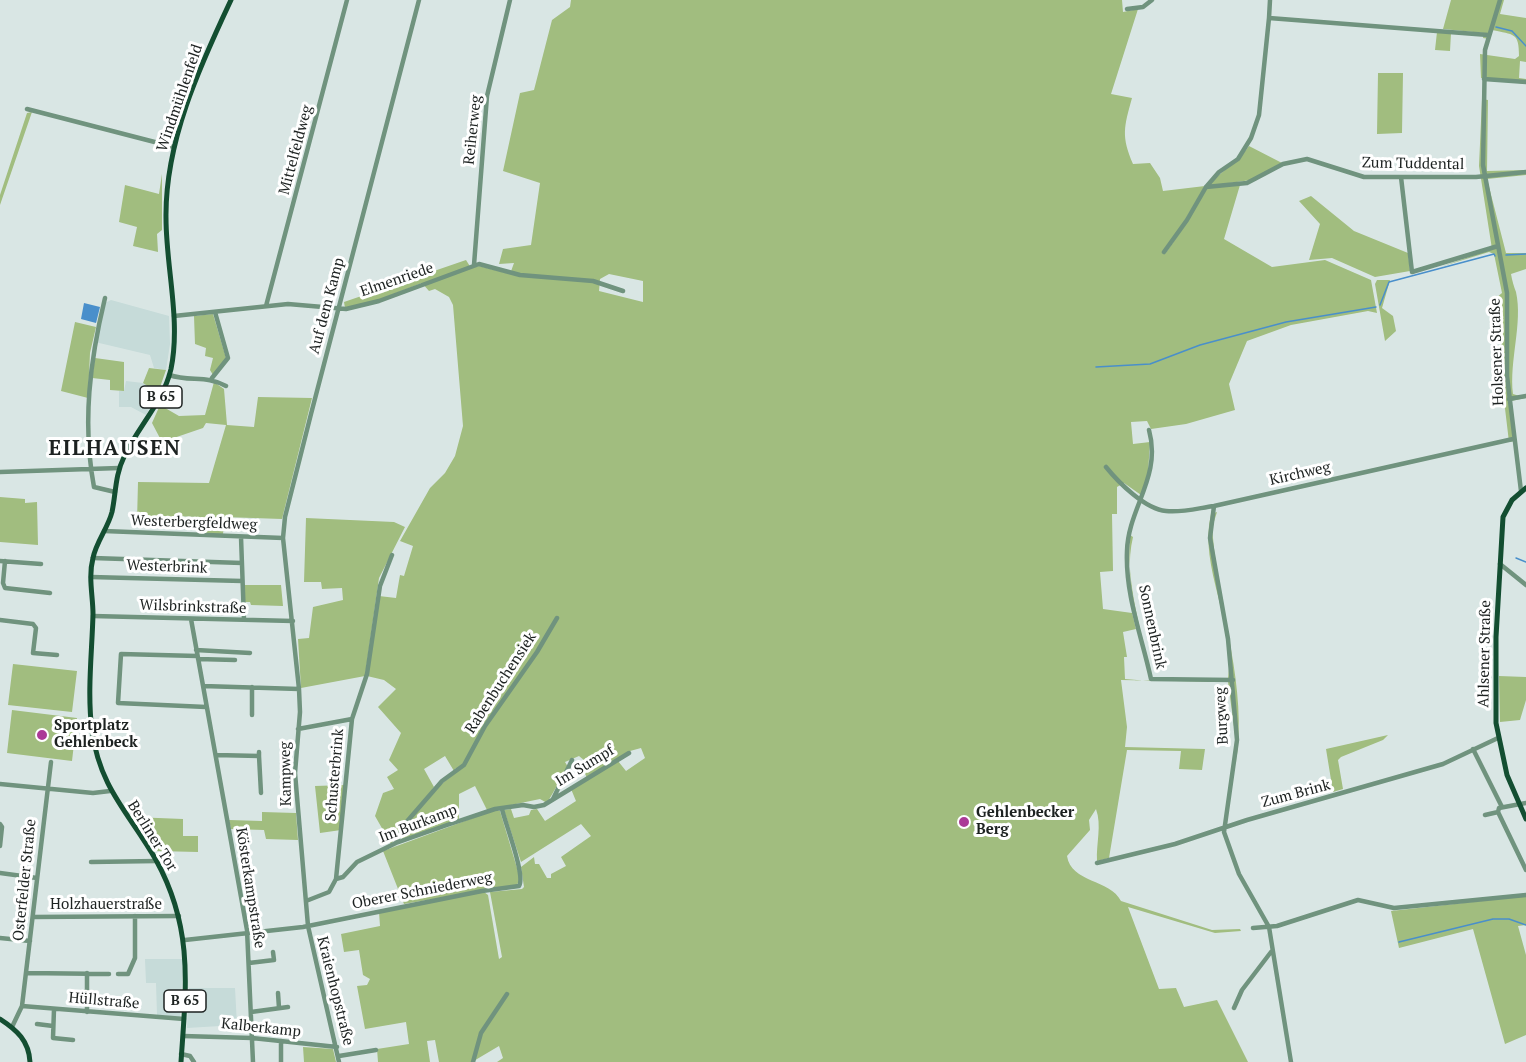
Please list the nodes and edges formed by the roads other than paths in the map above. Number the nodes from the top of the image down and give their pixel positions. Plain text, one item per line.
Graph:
1 (231, 0) edge
2 (347, 0) edge
3 (419, 0) edge
4 (510, 0) edge
5 (1152, 0) edge
6 (1270, 0) edge
7 (1500, 0) edge
8 (1127, 9) dead end
9 (1269, 18) junction
10 (1488, 35) junction
11 (1484, 79) junction
12 (1526, 82) edge
13 (27, 109) dead end
14 (174, 147) junction
15 (1526, 172) edge
16 (1484, 176) junction
17 (1401, 177) junction
18 (1206, 187) junction
19 (1498, 246) junction
20 (1164, 252) dead end
21 (474, 265) junction
22 (623, 291) dead end
23 (105, 298) dead end
24 (266, 306) junction
25 (339, 308) junction
26 (215, 312) junction
27 (174, 316) junction
28 (169, 375) junction
29 (212, 378) junction
30 (226, 386) dead end
31 (1526, 396) edge
32 (1509, 399) junction
33 (1149, 430) dead end
34 (1514, 438) junction
35 (90, 467) junction
36 (1106, 467) dead end
37 (119, 468) junction
38 (0, 472) edge
39 (1524, 489) edge
40 (115, 492) junction
41 (1142, 499) junction
42 (1214, 506) junction
43 (104, 531) junction
44 (241, 537) junction
45 (283, 538) junction
46 (392, 555) dead end
47 (93, 558) junction
48 (3, 561) edge
49 (242, 563) junction
50 (41, 564) dead end
51 (1500, 564) junction
52 (91, 577) junction
53 (242, 581) junction
54 (1526, 585) edge
55 (50, 593) dead end
56 (93, 615) junction
57 (557, 618) dead end
58 (190, 619) junction
59 (0, 620) edge
60 (244, 620) junction
61 (293, 621) junction
62 (196, 650) junction
63 (250, 653) dead end
64 (57, 655) dead end
65 (197, 658) junction
66 (236, 660) dead end
67 (1233, 680) junction
68 (203, 686) junction
69 (252, 687) junction
70 (299, 689) junction
71 (206, 707) junction
72 (252, 716) dead end
73 (352, 719) junction
74 (298, 729) junction
75 (1498, 738) junction
76 (1473, 749) junction
77 (629, 753) dead end
78 (216, 755) junction
79 (572, 760) dead end
80 (51, 762) dead end
81 (0, 784) edge
82 (47, 789) junction
83 (111, 791) junction
84 (261, 792) dead end
85 (553, 799) junction
86 (1523, 803) edge
87 (1502, 807) junction
88 (502, 809) junction
89 (1498, 812) junction
90 (1485, 815) dead end
91 (1526, 819) edge
92 (0, 824) edge
93 (1224, 828) junction
94 (396, 843) junction
95 (0, 846) edge
96 (157, 861) junction
97 (91, 862) dead end
98 (1097, 863) dead end
99 (1526, 870) edge
100 (0, 873) edge
101 (37, 878) junction
102 (336, 879) junction
103 (1526, 895) edge
104 (306, 901) junction
105 (135, 916) junction
106 (179, 916) junction
107 (33, 917) junction
108 (308, 926) junction
109 (1269, 927) junction
110 (1253, 928) dead end
111 (248, 934) junction
112 (0, 938) edge
113 (185, 940) junction
114 (30, 941) junction
115 (273, 952) dead end
116 (1271, 952) junction
117 (249, 963) junction
118 (26, 973) junction
119 (87, 974) junction
120 (109, 974) dead end
121 (117, 974) dead end
122 (278, 993) dead end
123 (507, 994) dead end
124 (22, 1006) junction
125 (288, 1007) dead end
126 (279, 1008) junction
127 (1234, 1008) dead end
128 (54, 1009) junction
129 (87, 1012) junction
130 (251, 1012) junction
131 (0, 1019) edge
132 (184, 1019) junction
133 (37, 1024) dead end
134 (53, 1026) junction
135 (12, 1027) junction
136 (183, 1036) junction
137 (252, 1038) junction
138 (74, 1040) dead end
139 (281, 1041) junction
140 (337, 1047) junction
141 (376, 1050) dead end
142 (182, 1054) junction
143 (339, 1056) junction
144 (30, 1062) edge
145 (181, 1062) edge
146 (194, 1062) edge
147 (253, 1062) edge
148 (281, 1062) edge
149 (339, 1062) edge
150 (473, 1062) edge
151 (1291, 1062) edge

1 - 14 main road, Windmühlenfeld / B 65
2 - 24 street, Mittelfeldweg
3 - 25 street, Auf dem Kamp
4 - 21 street, Reiherweg
5 - 8 street
6 - 9 street
7 - 10 street, Holsener Straße
9 - 10 street
9 - 18 street
10 - 11 street, Holsener Straße
11 - 12 street
11 - 16 street, Holsener Straße
13 - 14 street
14 - 27 main road, Windmühlenfeld / B 65
15 - 16 street, Zum Tuddental
16 - 17 street, Zum Tuddental
16 - 19 street, Holsener Straße
17 - 18 street, Zum Tuddental
17 - 19 street
18 - 20 street
19 - 32 street, Holsener Straße
21 - 22 street
21 - 25 street, Elmenriede
23 - 35 street
24 - 25 street, Elmenriede
24 - 26 street, Elmenriede
25 - 45 street, Auf dem Kamp
26 - 27 street, Elmenriede
26 - 29 street
27 - 28 main road, B 65
28 - 29 street
28 - 37 main road, B 65
29 - 30 street
31 - 32 street
32 - 34 street, Holsener Straße
33 - 41 street, Sonnenbrink
34 - 39 street, Holsener Straße
34 - 42 street, Kirchweg
35 - 37 street
35 - 38 street
35 - 40 street
36 - 41 street, Kirchweg
37 - 40 main road, B 65
39 - 51 main road, Ahlsener Straße
40 - 43 main road, B 65
41 - 42 street, Kirchweg
41 - 67 street, Sonnenbrink
42 - 67 street, Burgweg
43 - 44 street, Westerbergfeldweg
43 - 47 main road, B 65
44 - 45 street, Westerbergfeldweg
44 - 49 street
45 - 61 street, Auf dem Kamp
46 - 73 street, Schusterbrink
47 - 49 street
47 - 52 main road, B 65
48 - 50 street
48 - 55 street
49 - 53 street
51 - 54 street
51 - 75 main road, Ahlsener Straße
52 - 53 street, Westerbrink
52 - 56 main road, B 65
53 - 60 street
56 - 58 street, Wilsbrinkstraße
56 - 83 main road, B 65
57 - 94 street, Rabenbuchensiek
58 - 60 street, Wilsbrinkstraße
58 - 62 street, Kösterkampstraße
59 - 64 street
60 - 61 street, Wilsbrinkstraße
61 - 70 street, Kampweg
62 - 63 street
62 - 65 street, Kösterkampstraße
65 - 66 street
65 - 68 street, Kösterkampstraße
65 - 71 street
67 - 93 street, Burgweg
68 - 69 street
68 - 71 street, Kösterkampstraße
69 - 70 street
69 - 72 street
70 - 74 street, Kampweg
71 - 78 street, Kösterkampstraße
73 - 74 street
73 - 102 street, Schusterbrink
74 - 104 street, Kampweg
75 - 76 street, Zum Brink
75 - 86 main road, Ahlsener Straße
76 - 87 street
76 - 93 street, Zum Brink
77 - 85 street, Im Sumpf
78 - 84 street
78 - 111 street, Kösterkampstraße
79 - 85 street
80 - 82 street, Osterfelder Straße
81 - 82 street
82 - 83 street
82 - 101 street, Osterfelder Straße
83 - 96 main road, Berliner Tor / B 65
85 - 88 street, Im Burkamp
86 - 87 street
86 - 91 main road, Ahlsener Straße
87 - 89 street
88 - 94 street, Im Burkamp
88 - 108 street, Oberer Schniederweg
89 - 90 street
89 - 99 street
92 - 95 street
93 - 98 street, Zum Brink
93 - 109 street, Burgweg
94 - 102 street, Im Burkamp
96 - 97 street
96 - 106 main road, Berliner Tor / B 65
100 - 101 street
101 - 107 street, Osterfelder Straße
102 - 104 street, Im Burkamp
103 - 109 street
104 - 108 street, Kampweg
105 - 106 street, Holzhauerstraße
105 - 107 street, Holzhauerstraße
105 - 121 street
106 - 113 main road, Berliner Tor / B 65
107 - 114 street, Osterfelder Straße
108 - 111 street
108 - 140 street, Kraienhopstraße
109 - 110 street
109 - 116 street, Burgweg
111 - 113 street
111 - 117 street, Kösterkampstraße
112 - 114 street
113 - 132 main road, B 65
114 - 118 street, Osterfelder Straße
115 - 117 street
116 - 127 street
116 - 151 street, Burgweg
117 - 130 street, Kösterkampstraße
118 - 119 street
118 - 124 street, Osterfelder Straße
119 - 120 street
119 - 129 street
122 - 126 street
123 - 150 street
124 - 128 street, Hüllstraße
124 - 135 street, Osterfelder Straße
125 - 126 street
126 - 130 street
128 - 129 street, Hüllstraße
128 - 134 street
129 - 132 street, Hüllstraße
130 - 137 street, Kösterkampstraße
131 - 135 main road
132 - 136 main road, B 65
133 - 134 street
134 - 138 street
135 - 144 main road
136 - 137 street, Kalberkamp
136 - 142 main road, B 65
137 - 139 street, Kalberkamp
137 - 147 street, Kösterkampstraße
139 - 140 street, Kalberkamp
139 - 148 street
140 - 143 street, Kraienhopstraße
141 - 143 street
142 - 145 main road, B 65
142 - 146 street
143 - 149 street, Kraienhopstraße

